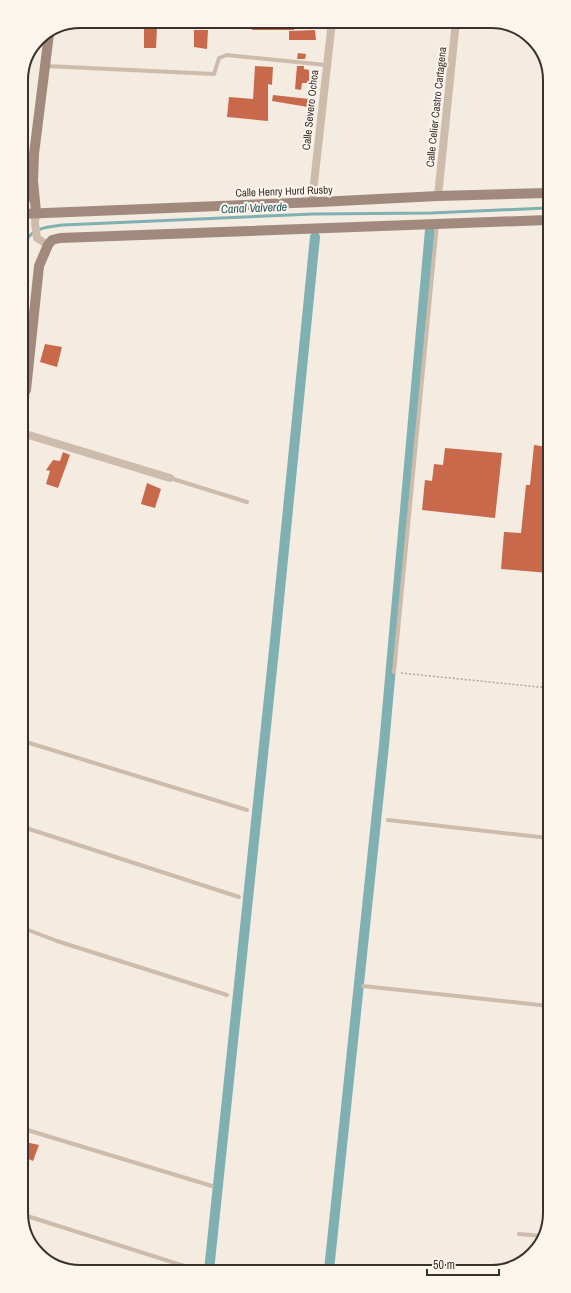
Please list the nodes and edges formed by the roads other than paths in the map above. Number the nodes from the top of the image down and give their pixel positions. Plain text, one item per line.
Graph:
1 (331, 28) edge
2 (455, 28) edge
3 (47, 40) edge
4 (326, 65) junction
5 (46, 66) junction
6 (33, 181) junction
7 (543, 193) edge
8 (28, 194) edge
9 (438, 196) junction
10 (312, 202) junction
11 (36, 212) junction
12 (28, 213) edge
13 (543, 220) edge
14 (437, 224) junction
15 (48, 245) junction
16 (28, 356) edge
17 (28, 435) edge
18 (170, 478) joint
19 (247, 502) dead end
20 (394, 672) road end
21 (28, 743) edge
22 (247, 810) dead end
23 (388, 820) dead end
24 (28, 829) edge
25 (543, 837) edge
26 (239, 897) dead end
27 (28, 930) edge
28 (363, 986) dead end
29 (227, 995) dead end
30 (543, 1005) edge
31 (28, 1130) edge
32 (212, 1186) dead end
33 (28, 1216) edge
34 (519, 1234) dead end
35 (538, 1236) edge
36 (181, 1265) edge

1 - 4 street, Calle Severo Ochoa
2 - 9 street, Calle Celier Castro Cartagena
3 - 5 street
4 - 5 lane
4 - 10 street, Calle Severo Ochoa
5 - 6 street
6 - 8 street
6 - 11 street
7 - 9 street, Calle Henry Hurd Rusby
9 - 10 street, Calle Henry Hurd Rusby
10 - 11 street, Calle Henry Hurd Rusby
11 - 12 street, Calle Henry Hurd Rusby
11 - 15 street
13 - 14 street
14 - 15 street
14 - 20 lane
15 - 16 street
17 - 18 street
18 - 19 lane
21 - 22 lane
23 - 25 lane
24 - 26 lane
27 - 29 lane
28 - 30 lane
31 - 32 lane
33 - 36 lane
34 - 35 lane

